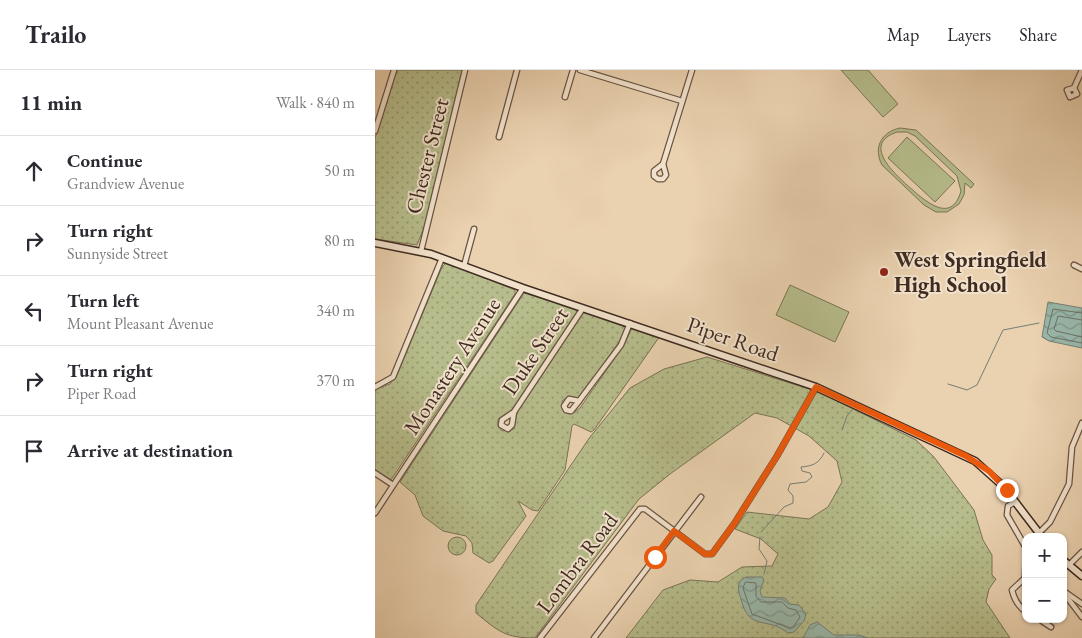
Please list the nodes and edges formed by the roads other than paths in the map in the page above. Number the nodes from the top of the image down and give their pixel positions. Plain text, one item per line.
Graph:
1 (394, 70) edge
2 (465, 70) edge
3 (517, 70) edge
4 (573, 70) edge
5 (580, 70) edge
6 (692, 70) edge
7 (1082, 70) edge
8 (1073, 88) dead end
9 (565, 97) dead end
10 (682, 101) junction
11 (375, 131) edge
12 (499, 137) dead end
13 (663, 164) dead end
14 (474, 229) dead end
15 (375, 243) edge
16 (421, 250) junction
17 (443, 258) junction
18 (464, 266) junction
19 (1074, 266) dead end
20 (1082, 269) edge
21 (523, 288) junction
22 (583, 308) junction
23 (630, 324) junction
24 (375, 387) edge
25 (816, 387) junction
26 (579, 402) dead end
27 (514, 412) dead end
28 (1082, 423) edge
29 (375, 473) edge
30 (393, 485) junction
31 (701, 497) dead end
32 (1015, 502) junction
33 (375, 513) edge
34 (674, 531) junction
35 (1038, 533) edge
36 (1041, 533) edge
37 (1022, 542) edge
38 (1082, 552) edge
39 (1069, 565) joint
40 (1082, 576) edge
41 (1022, 581) edge
42 (1067, 594) edge
43 (1067, 596) edge
44 (1082, 604) edge
45 (1022, 609) edge
46 (1082, 617) edge
47 (1045, 623) edge
48 (1051, 627) dead end
49 (541, 638) edge
50 (594, 638) edge

1 - 11 street
2 - 16 street, Chester Street
3 - 12 street
4 - 9 street
5 - 10 street
6 - 10 street
7 - 8 street
10 - 13 street
14 - 18 street
15 - 16 main road, Piper Road
16 - 17 main road, Piper Road
17 - 18 main road, Piper Road
17 - 24 street
18 - 21 main road, Piper Road
19 - 20 street
21 - 22 main road, Piper Road
21 - 30 street, Monastery Avenue
22 - 23 main road, Piper Road
22 - 27 street, Duke Street
23 - 25 main road, Piper Road
23 - 26 street
25 - 32 main road, Piper Road
25 - 34 street
28 - 36 street
29 - 30 street
30 - 33 street, Monastery Avenue
31 - 34 street
32 - 35 main road, Piper Road
32 - 37 street
34 - 49 street, Lombra Road
34 - 50 street
38 - 39 street
39 - 40 main road
41 - 45 street
42 - 44 street
43 - 46 street
47 - 48 street

